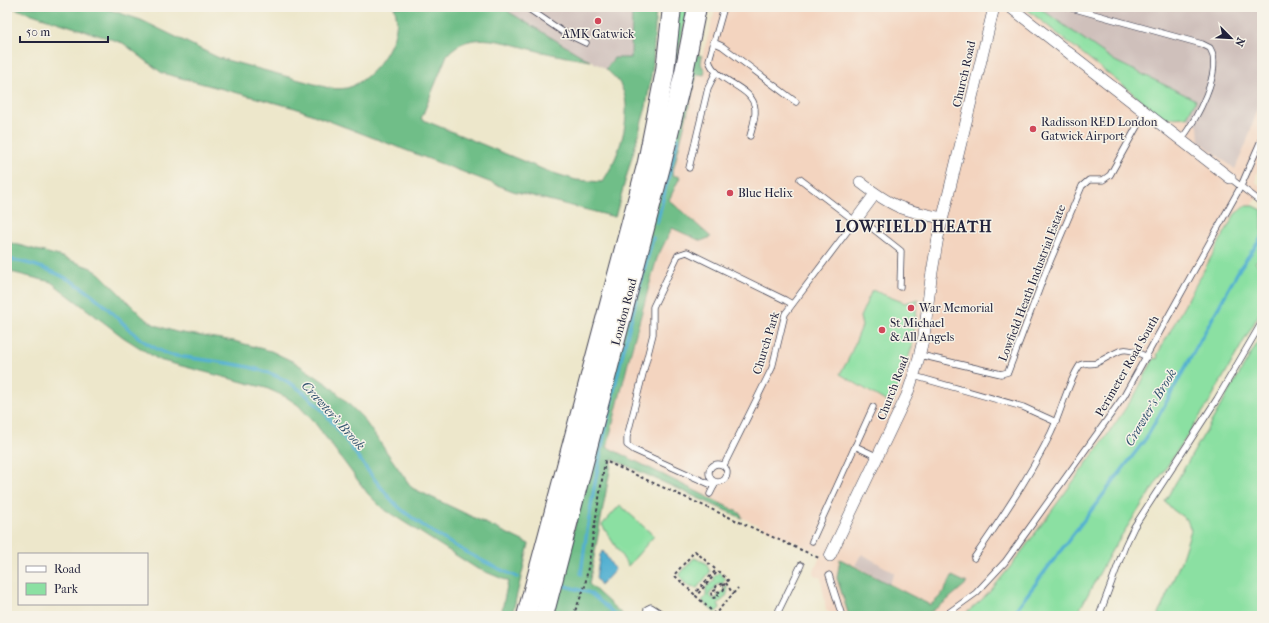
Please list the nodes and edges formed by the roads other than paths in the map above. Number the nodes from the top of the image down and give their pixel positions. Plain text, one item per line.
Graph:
1 (526, 7) edge
2 (672, 7) edge
3 (697, 7) edge
4 (724, 7) edge
5 (994, 7) edge
6 (1010, 7) edge
7 (1068, 7) edge
8 (713, 42) junction
9 (586, 43) dead end
10 (716, 72) junction
11 (796, 102) dead end
12 (1145, 112) junction
13 (750, 136) dead end
14 (1262, 138) edge
15 (1181, 140) junction
16 (689, 168) dead end
17 (1230, 178) joint
18 (800, 179) dead end
19 (860, 182) dead end
20 (1241, 186) junction
21 (875, 194) junction
22 (1262, 202) edge
23 (942, 218) junction
24 (857, 219) junction
25 (900, 288) dead end
26 (792, 304) junction
27 (1262, 322) edge
28 (920, 355) junction
29 (1147, 357) junction
30 (914, 376) junction
31 (873, 407) dead end
32 (1056, 422) junction
33 (855, 446) junction
34 (878, 457) junction
35 (724, 466) junction
36 (715, 484) junction
37 (710, 494) dead end
38 (812, 541) dead end
39 (830, 556) road end
40 (974, 558) dead end
41 (801, 565) dead end
42 (829, 575) dead end
43 (526, 616) edge
44 (544, 616) edge
45 (646, 616) edge
46 (665, 616) edge
47 (776, 616) edge
48 (842, 616) edge
49 (944, 616) edge
50 (1098, 616) edge

1 - 9 lane
2 - 43 main road, London Road
3 - 44 main road, London Road
4 - 8 lane
5 - 23 street, Church Road
6 - 12 street
7 - 15 lane
8 - 10 lane
8 - 11 lane
10 - 13 lane
10 - 16 lane
12 - 15 street
12 - 28 lane, Lowfield Heath Industrial Estate
14 - 20 lane, Perimeter Road South
15 - 17 street
17 - 20 lane
18 - 24 lane
19 - 21 street
20 - 22 lane
20 - 29 lane, Perimeter Road South
21 - 23 street
21 - 24 street
23 - 28 street, Church Road
24 - 25 lane
24 - 26 lane, Church Park
26 - 35 lane, Church Park
26 - 36 lane
27 - 50 lane
28 - 30 street, Church Road
29 - 32 lane
29 - 49 lane, Perimeter Road South
30 - 32 lane
30 - 34 street, Church Road
31 - 33 lane
32 - 40 lane
33 - 34 lane
33 - 38 lane
34 - 39 street, Church Road
35 - 36 lane
35 - 36 lane
36 - 37 lane
41 - 47 lane
42 - 48 lane
45 - 46 lane

